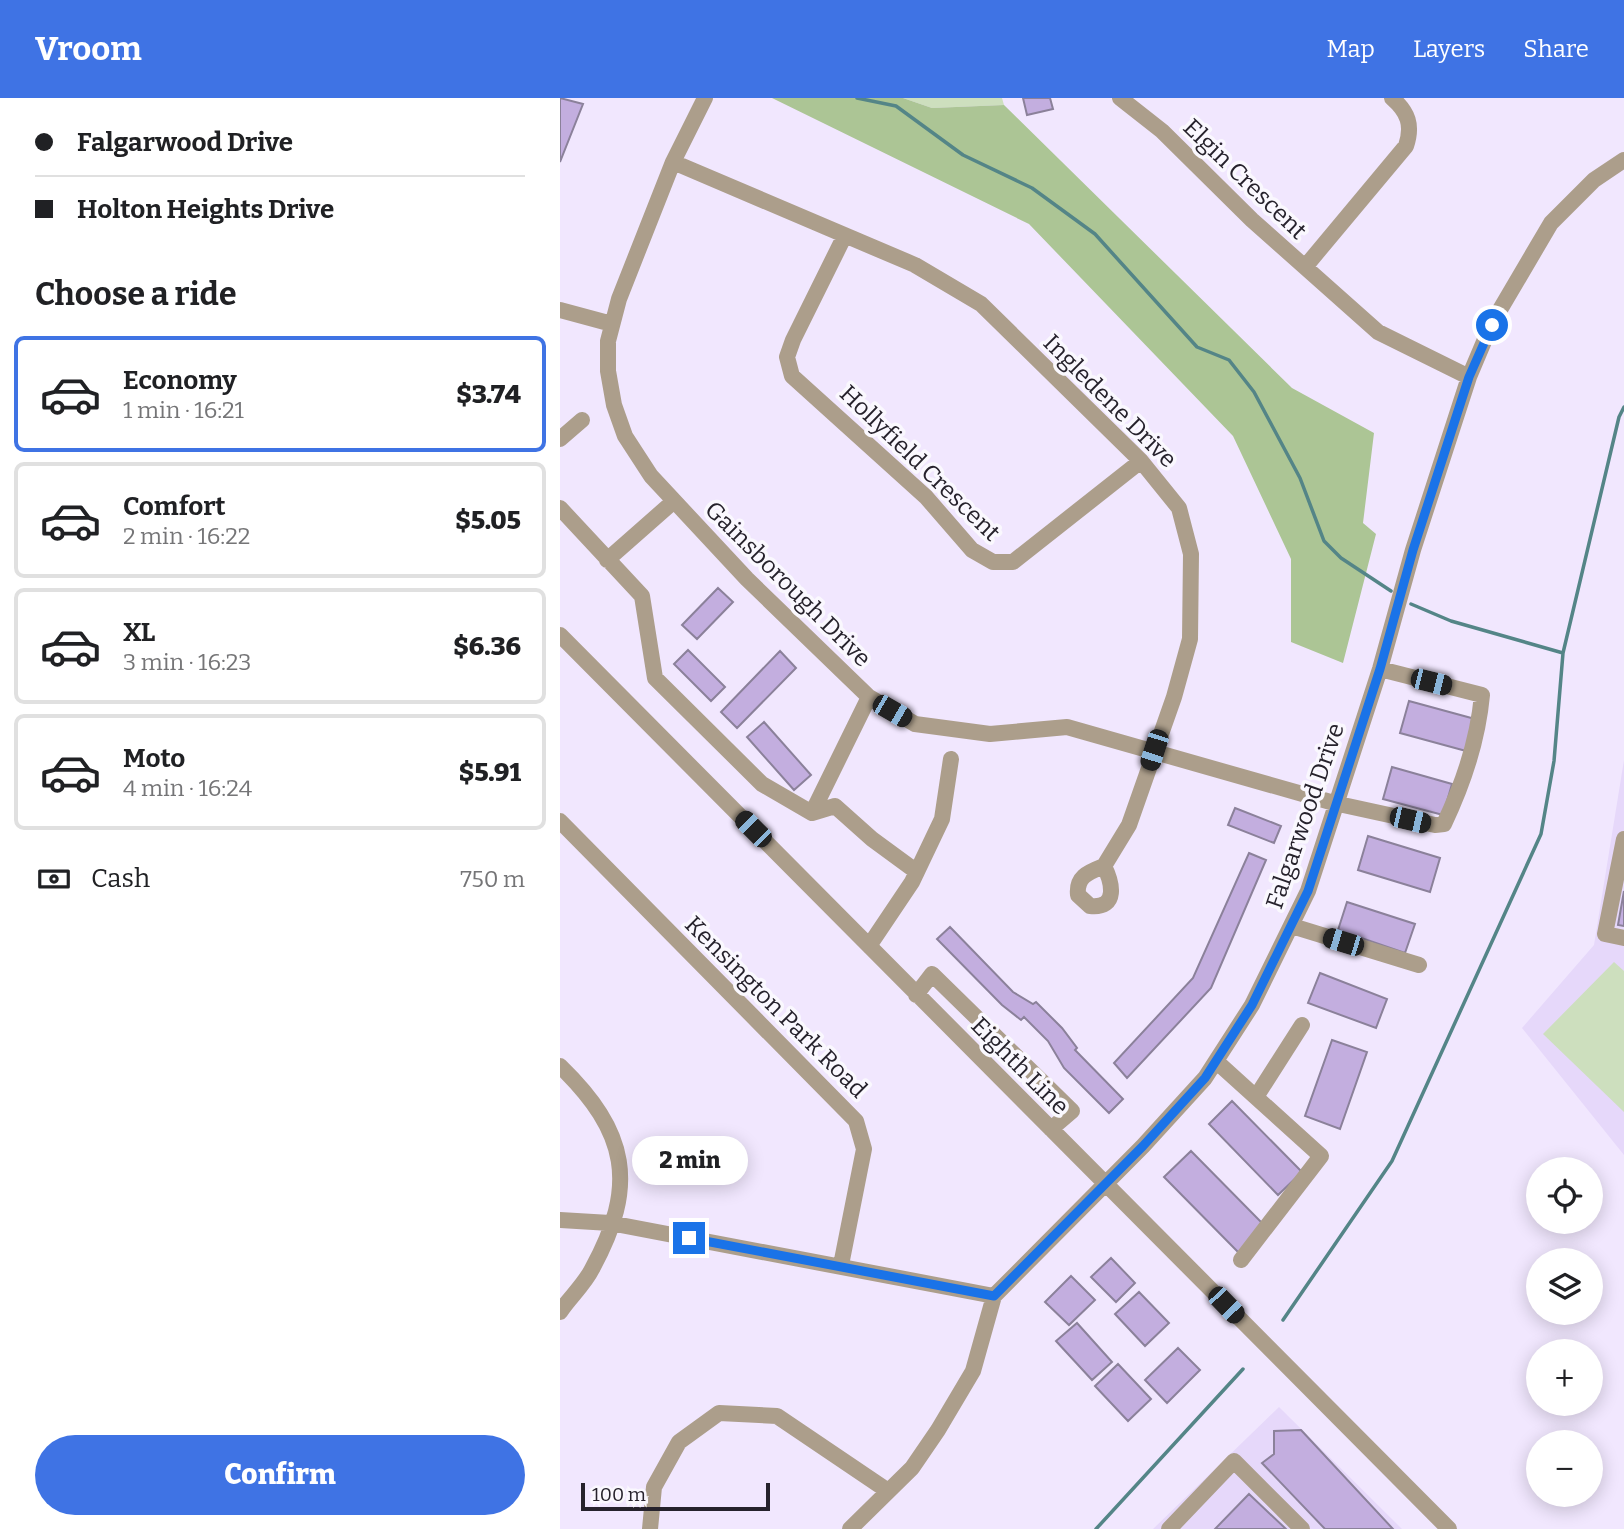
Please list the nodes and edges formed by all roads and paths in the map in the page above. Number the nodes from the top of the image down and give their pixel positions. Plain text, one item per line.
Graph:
1 (705, 98) edge
2 (1120, 98) edge
3 (1392, 98) edge
4 (1624, 160) edge
5 (673, 162) junction
6 (844, 237) junction
7 (1305, 267) junction
8 (560, 310) edge
9 (612, 324) junction
10 (1469, 377) junction
11 (582, 419) dead end
12 (560, 439) edge
13 (1141, 461) junction
14 (674, 501) junction
15 (560, 508) edge
16 (607, 560) junction
17 (560, 635) edge
18 (1380, 669) junction
19 (869, 697) junction
20 (1154, 750) junction
21 (951, 759) dead end
22 (1335, 803) junction
23 (811, 813) junction
24 (560, 821) edge
25 (1624, 839) edge
26 (1104, 866) dead end
27 (917, 872) junction
28 (1292, 926) junction
29 (1624, 938) edge
30 (869, 946) junction
31 (1419, 965) dead end
32 (916, 995) junction
33 (1302, 1025) dead end
34 (1217, 1062) junction
35 (560, 1066) edge
36 (1256, 1097) junction
37 (1051, 1129) junction
38 (1105, 1182) junction
39 (560, 1220) edge
40 (610, 1223) junction
41 (1241, 1260) dead end
42 (841, 1265) junction
43 (994, 1296) junction
44 (560, 1312) edge
45 (888, 1492) junction
46 (1447, 1528) edge
47 (649, 1529) edge
48 (850, 1529) edge
49 (1169, 1529) edge
50 (1302, 1529) edge

1 - 5 street, Gainsborough Drive
2 - 7 street, Elgin Crescent
3 - 7 street, Elgin Crescent
4 - 10 street, Falgarwood Drive
5 - 6 street, Ingledene Drive
5 - 9 street, Gainsborough Drive
6 - 13 street, Ingledene Drive
6 - 13 street, Hollyfield Crescent
7 - 10 street, Elgin Crescent
8 - 9 street
9 - 14 street, Gainsborough Drive
10 - 18 street, Falgarwood Drive
11 - 12 street
13 - 20 street, Ingledene Drive
14 - 16 street
14 - 19 street, Gainsborough Drive
15 - 16 street
16 - 23 street
17 - 30 street, Eighth Line
18 - 22 street, Falgarwood Drive
18 - 22 street, Gainsborough Drive
19 - 20 street, Gainsborough Drive
19 - 23 street
20 - 22 street, Gainsborough Drive
20 - 26 street, Ingledene Drive
21 - 27 street
22 - 28 street, Falgarwood Drive
23 - 27 street
24 - 42 street, Kensington Park Road
25 - 29 street
27 - 30 street
28 - 31 street
28 - 34 street, Falgarwood Drive
30 - 32 street, Eighth Line
32 - 37 street, Eighth Line
32 - 37 street
33 - 36 street
34 - 36 street
34 - 38 street, Falgarwood Drive
35 - 40 street
36 - 41 street
37 - 38 street, Eighth Line
38 - 43 street, Falgarwood Drive
38 - 46 street, Eighth Line
39 - 40 street
40 - 42 street
40 - 44 street
42 - 43 street
43 - 45 street, Falgarwood Drive
45 - 47 street
45 - 48 street, Falgarwood Drive
49 - 50 street

